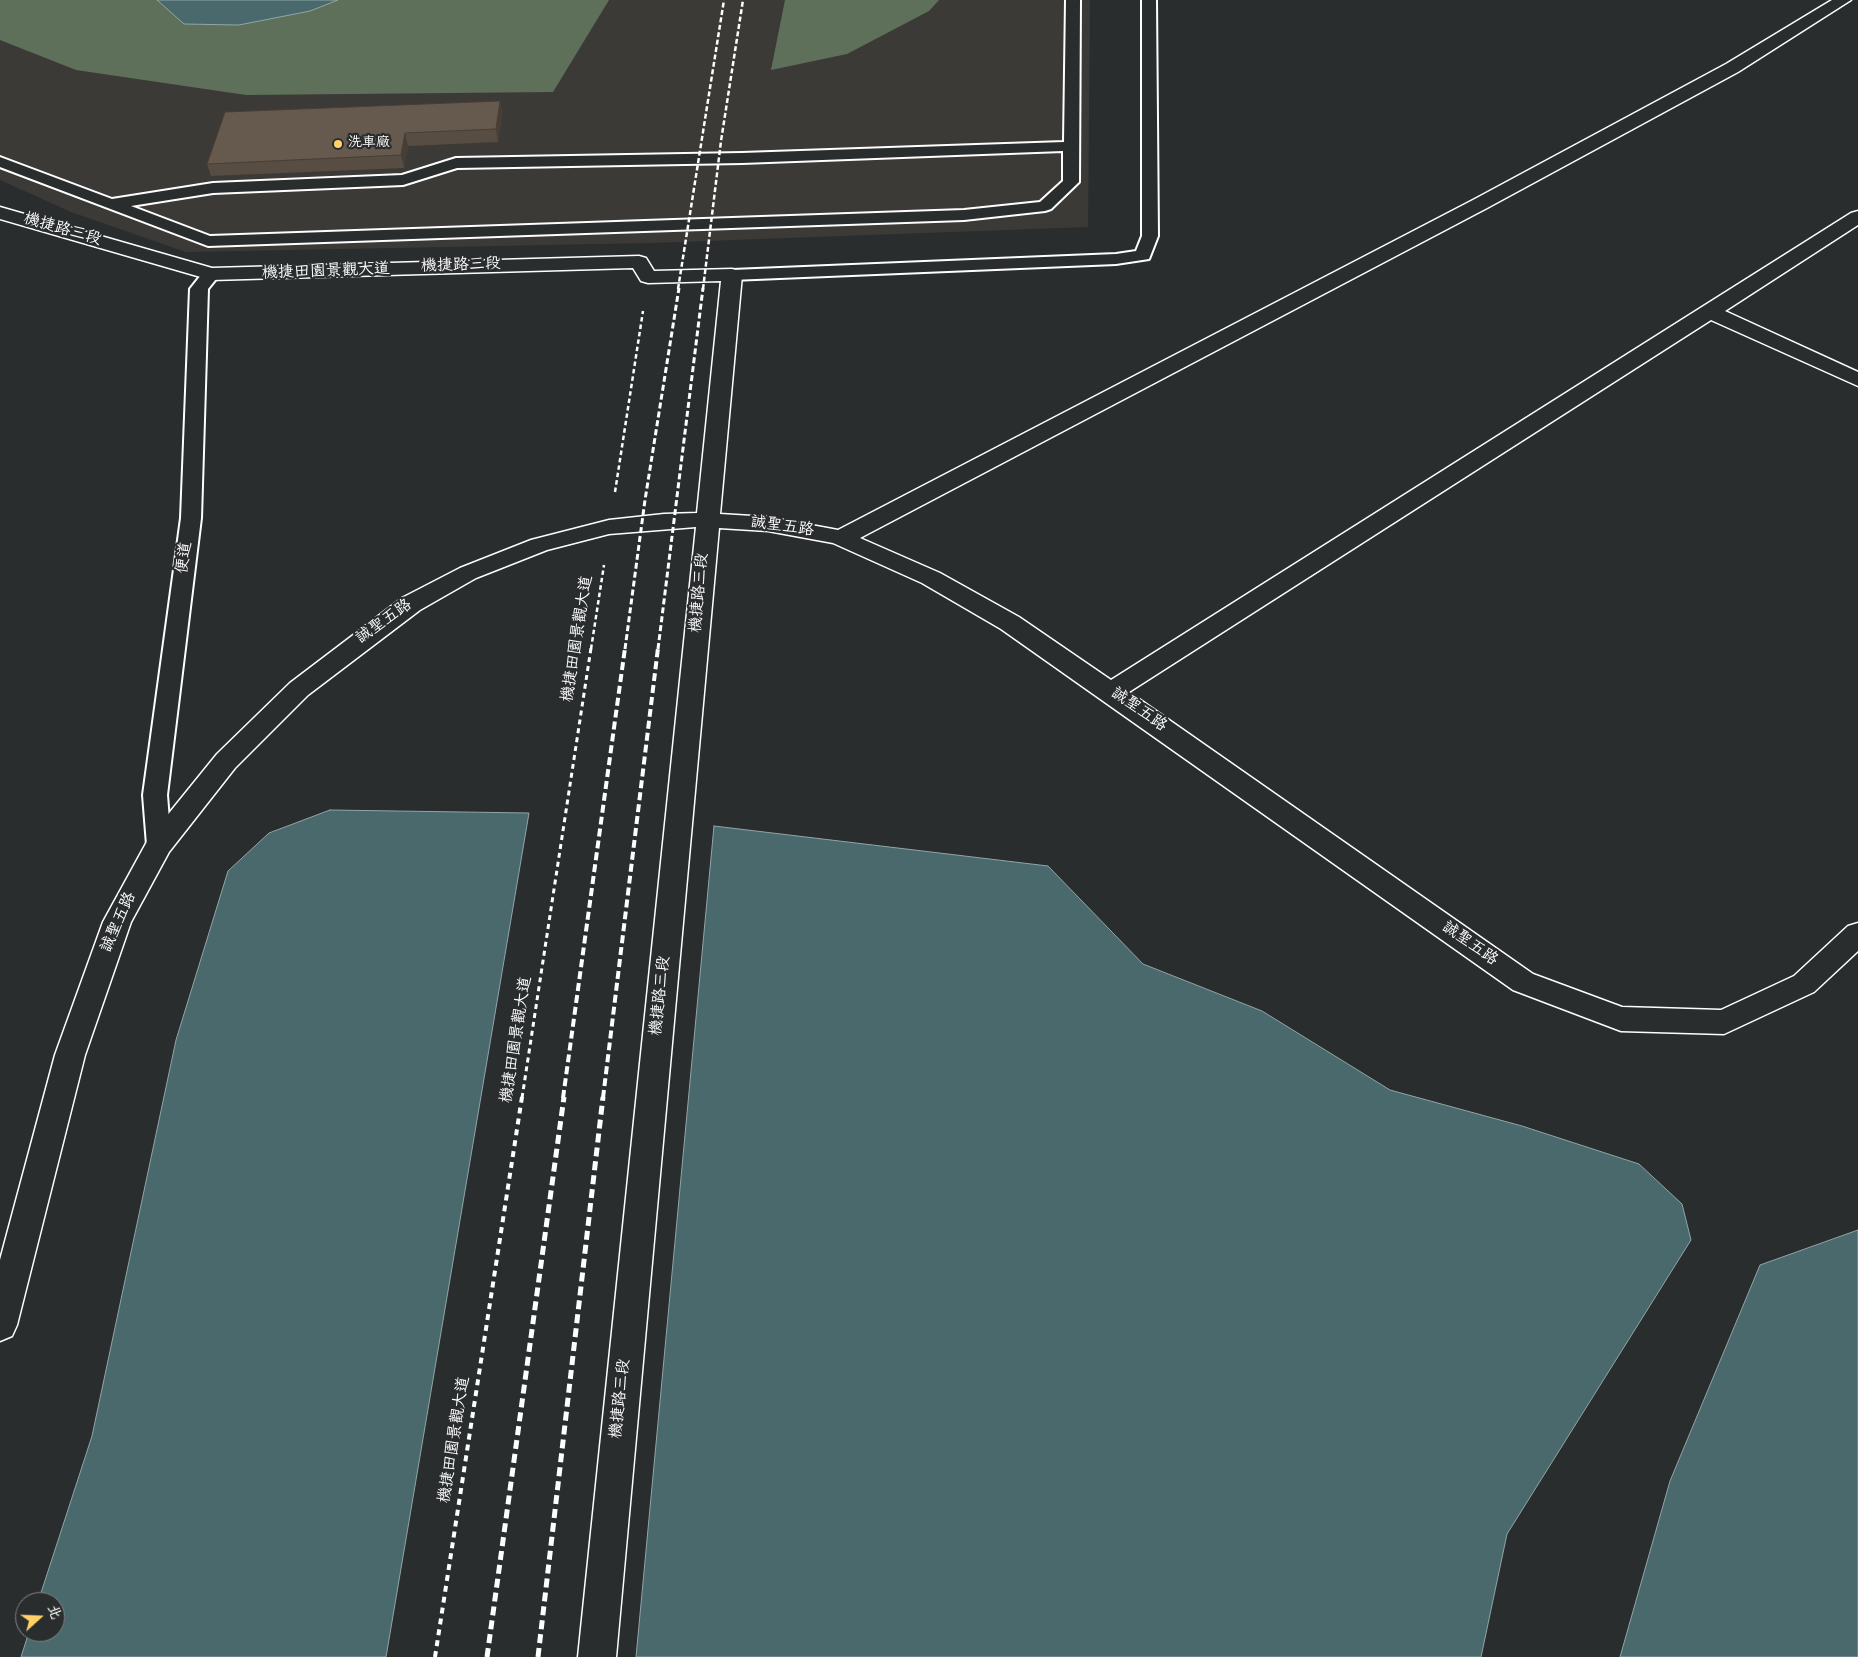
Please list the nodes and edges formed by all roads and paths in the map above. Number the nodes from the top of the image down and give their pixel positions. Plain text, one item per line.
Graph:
1 (1073, 0) edge
2 (1148, 0) edge
3 (1843, 0) edge
4 (1071, 146) junction
5 (0, 162) edge
6 (112, 204) junction
7 (0, 213) edge
8 (1858, 217) edge
9 (211, 274) junction
10 (732, 275) junction
11 (648, 277) junction
12 (1709, 311) junction
13 (1858, 380) edge
14 (708, 520) junction
15 (609, 527) junction
16 (841, 538) junction
17 (1112, 692) junction
18 (159, 845) junction
19 (1858, 934) edge
20 (0, 1325) edge
21 (435, 1657) edge
22 (597, 1657) edge

1 - 4 lane
2 - 10 lane
3 - 16 street
4 - 6 lane
4 - 6 lane
5 - 6 lane
7 - 9 street, 機捷路三段
8 - 12 street
9 - 11 street, 機捷路三段
9 - 18 lane, 便道
10 - 11 street
10 - 14 street, 機捷路三段
11 - 15 path, 機捷田園景觀大道
12 - 13 street
12 - 17 street
14 - 15 street, 誠聖五路
14 - 16 street, 誠聖五路
14 - 22 street, 機捷路三段
15 - 18 street, 誠聖五路
15 - 21 path, 機捷田園景觀大道
16 - 17 street, 誠聖五路
17 - 19 street, 誠聖五路
18 - 20 street, 誠聖五路

